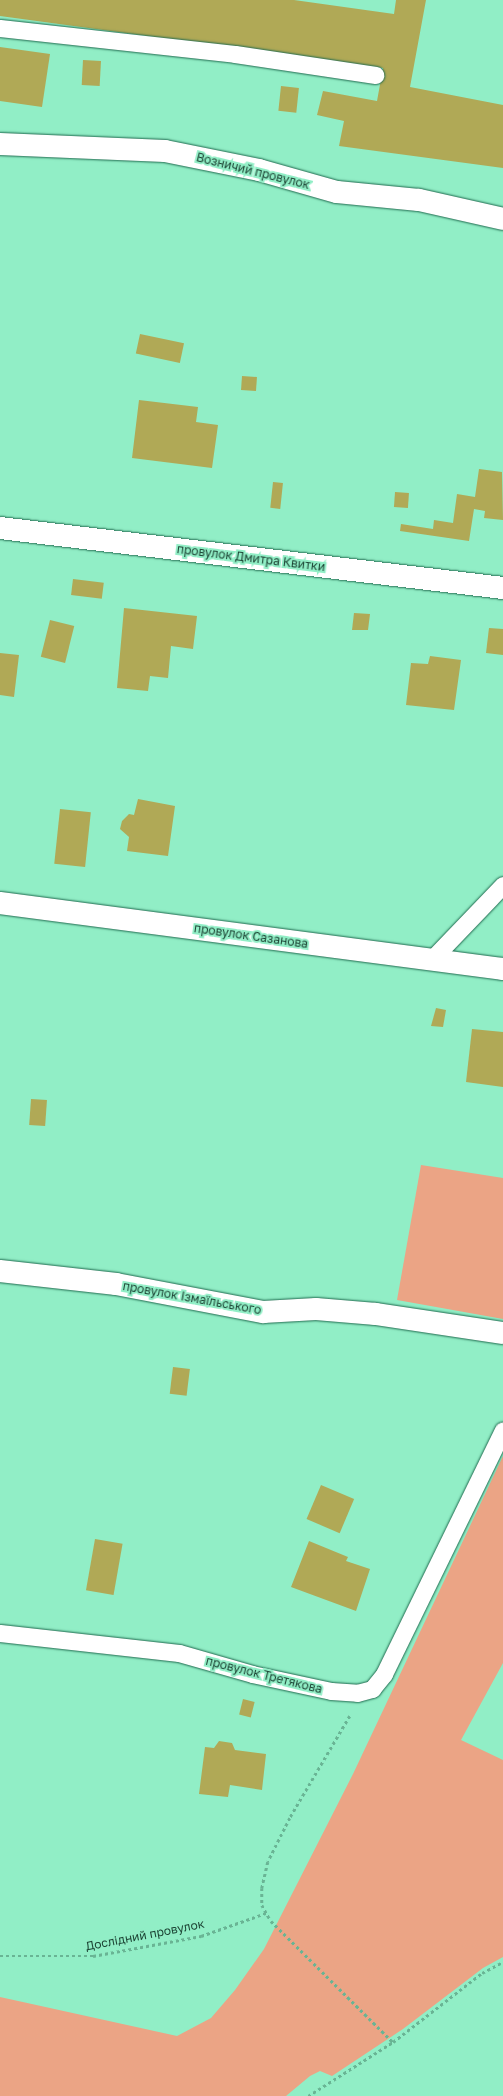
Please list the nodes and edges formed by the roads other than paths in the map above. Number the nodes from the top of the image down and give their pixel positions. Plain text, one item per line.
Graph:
1 (0, 28) edge
2 (375, 75) dead end
3 (0, 144) edge
4 (503, 219) edge
5 (0, 528) edge
6 (503, 588) edge
7 (503, 885) edge
8 (0, 903) edge
9 (431, 960) junction
10 (503, 969) edge
11 (0, 1271) edge
12 (503, 1333) edge
13 (503, 1430) edge
14 (0, 1633) edge

1 - 2 lane
3 - 4 street, Возничий провулок
5 - 6 street, провулок Дмитра Квитки
7 - 9 lane
8 - 9 street, провулок Сазанова
9 - 10 street, провулок Сазанова
11 - 12 street, провулок Ізмаїльського
13 - 14 lane, провулок Третякова

